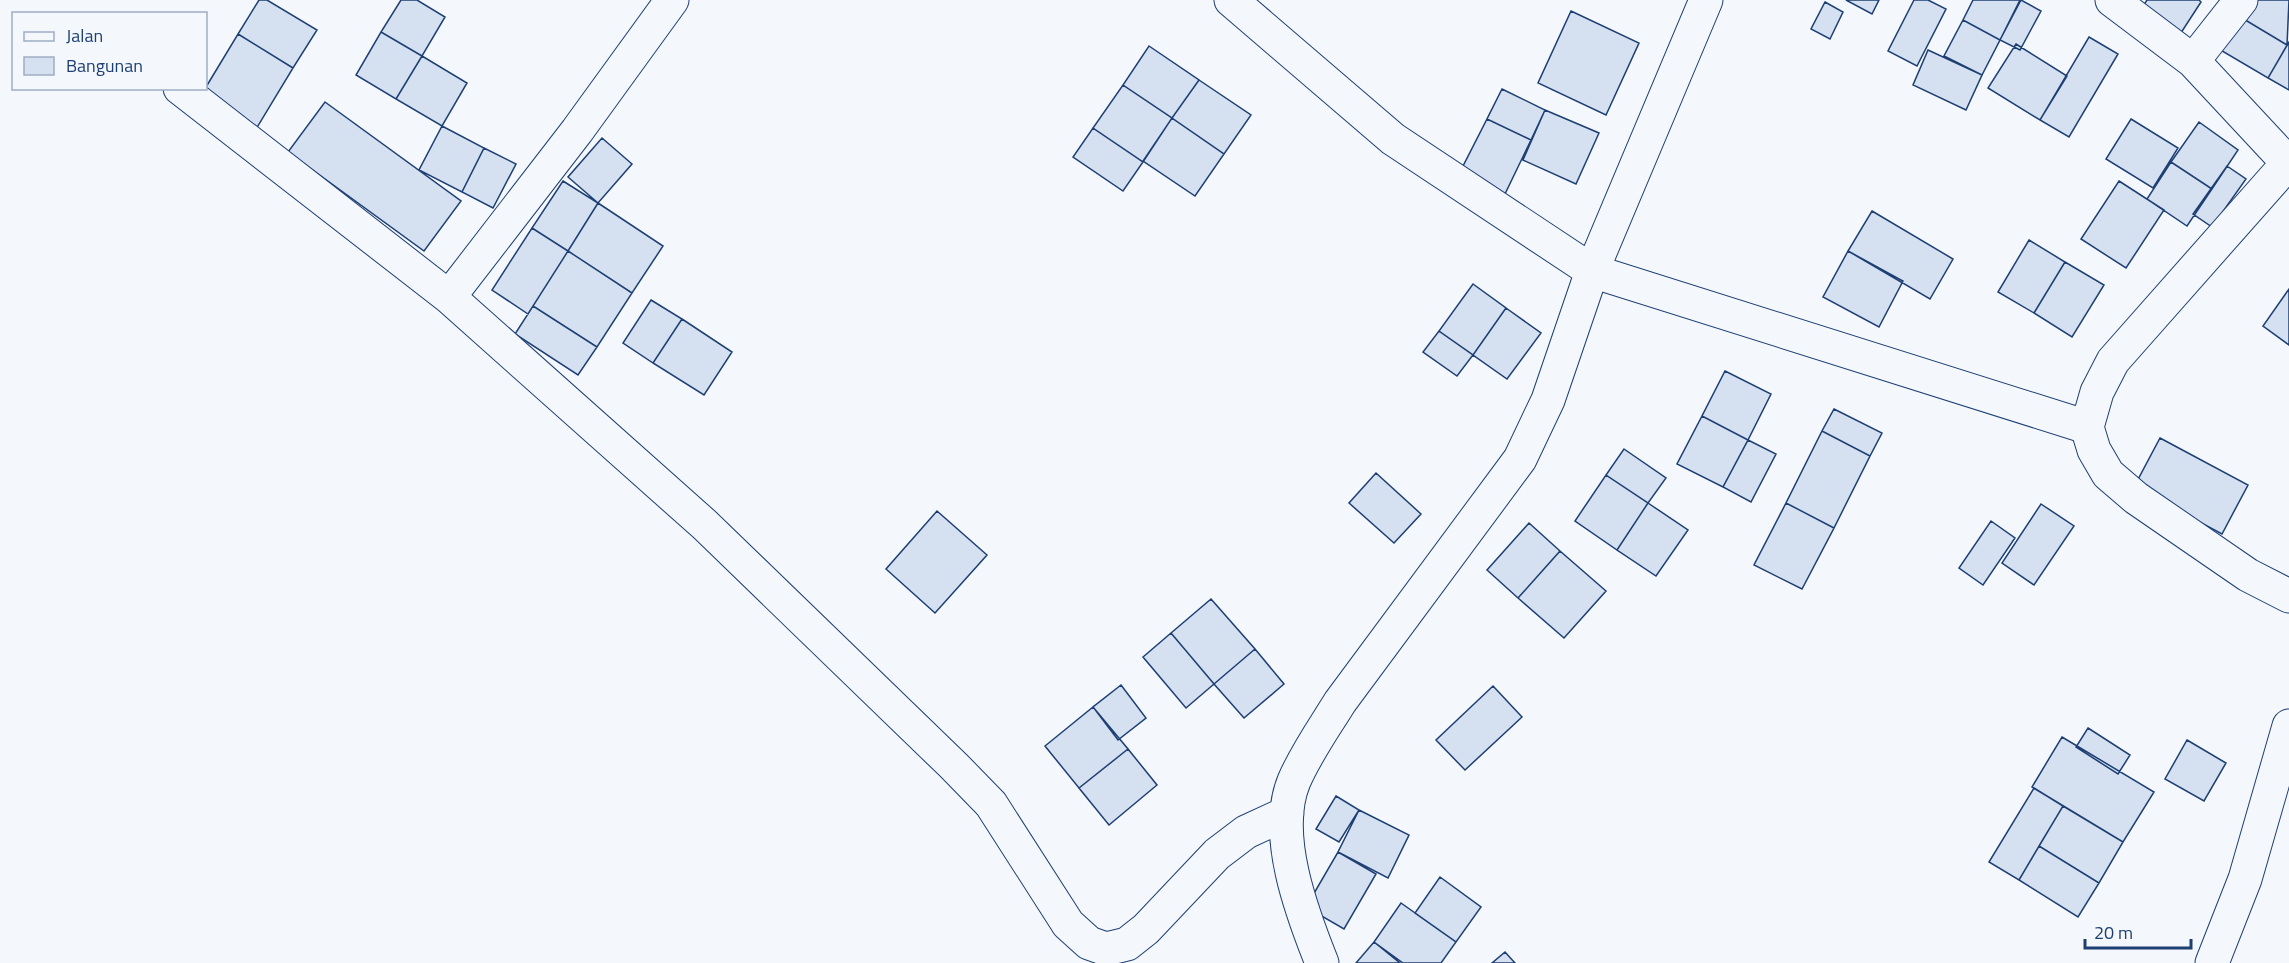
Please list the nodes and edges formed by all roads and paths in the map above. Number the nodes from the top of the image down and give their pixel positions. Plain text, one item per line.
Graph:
1 (672, 0) edge
2 (1232, 0) edge
3 (1706, 0) edge
4 (2112, 0) edge
5 (2241, 0) edge
6 (2193, 61) junction
7 (183, 90) edge
8 (2289, 163) edge
9 (1592, 271) junction
10 (449, 297) junction
11 (2087, 427) junction
12 (2289, 596) edge
13 (2289, 726) edge
14 (1287, 813) junction
15 (1322, 963) edge
16 (2212, 963) edge

1 - 10 street
2 - 9 street
3 - 9 street
4 - 6 street
5 - 6 street
6 - 8 street
7 - 10 street
8 - 11 street
9 - 11 street
9 - 14 street
10 - 14 street
11 - 12 street
13 - 16 street
14 - 15 street

